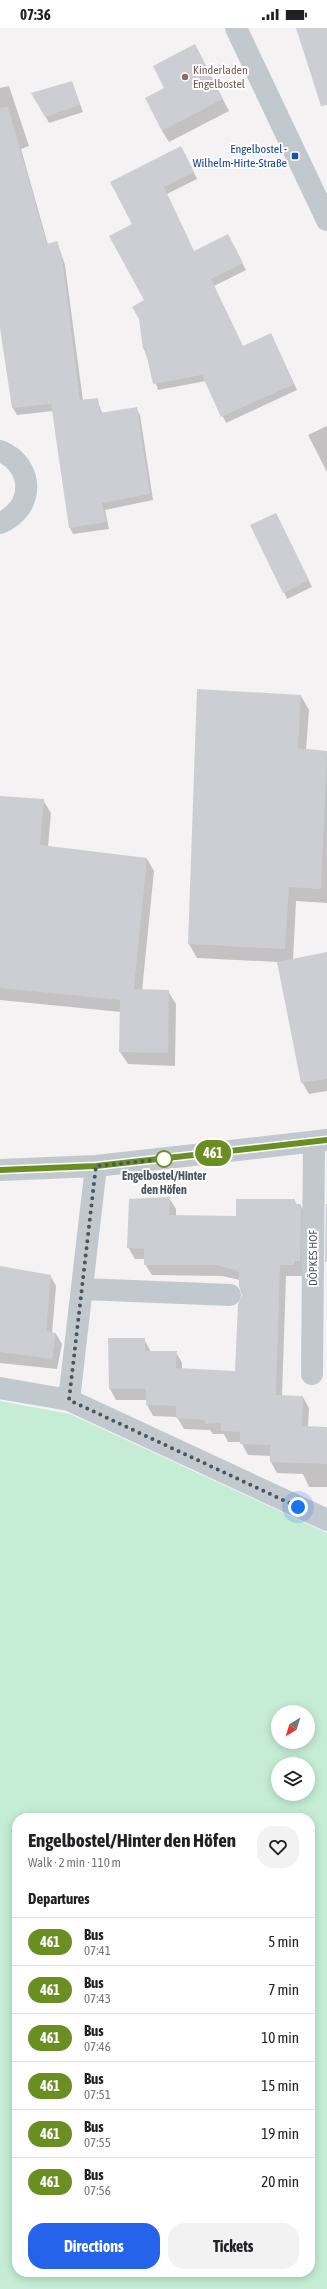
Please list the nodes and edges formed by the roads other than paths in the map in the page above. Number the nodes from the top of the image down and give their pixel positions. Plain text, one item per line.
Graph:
1 (236, 28) edge
2 (327, 220) edge
3 (0, 451) edge
4 (0, 523) edge
5 (320, 1141) edge
6 (96, 1166) junction
7 (0, 1170) edge
8 (83, 1289) junction
9 (230, 1295) dead end
10 (312, 1374) dead end
11 (0, 1388) edge
12 (69, 1400) junction
13 (327, 1520) edge

1 - 2 street
3 - 4 street
5 - 6 street
5 - 10 street, DÖPKES HOF
6 - 7 street
6 - 8 street
8 - 9 street
8 - 12 street
11 - 12 street
12 - 13 street

